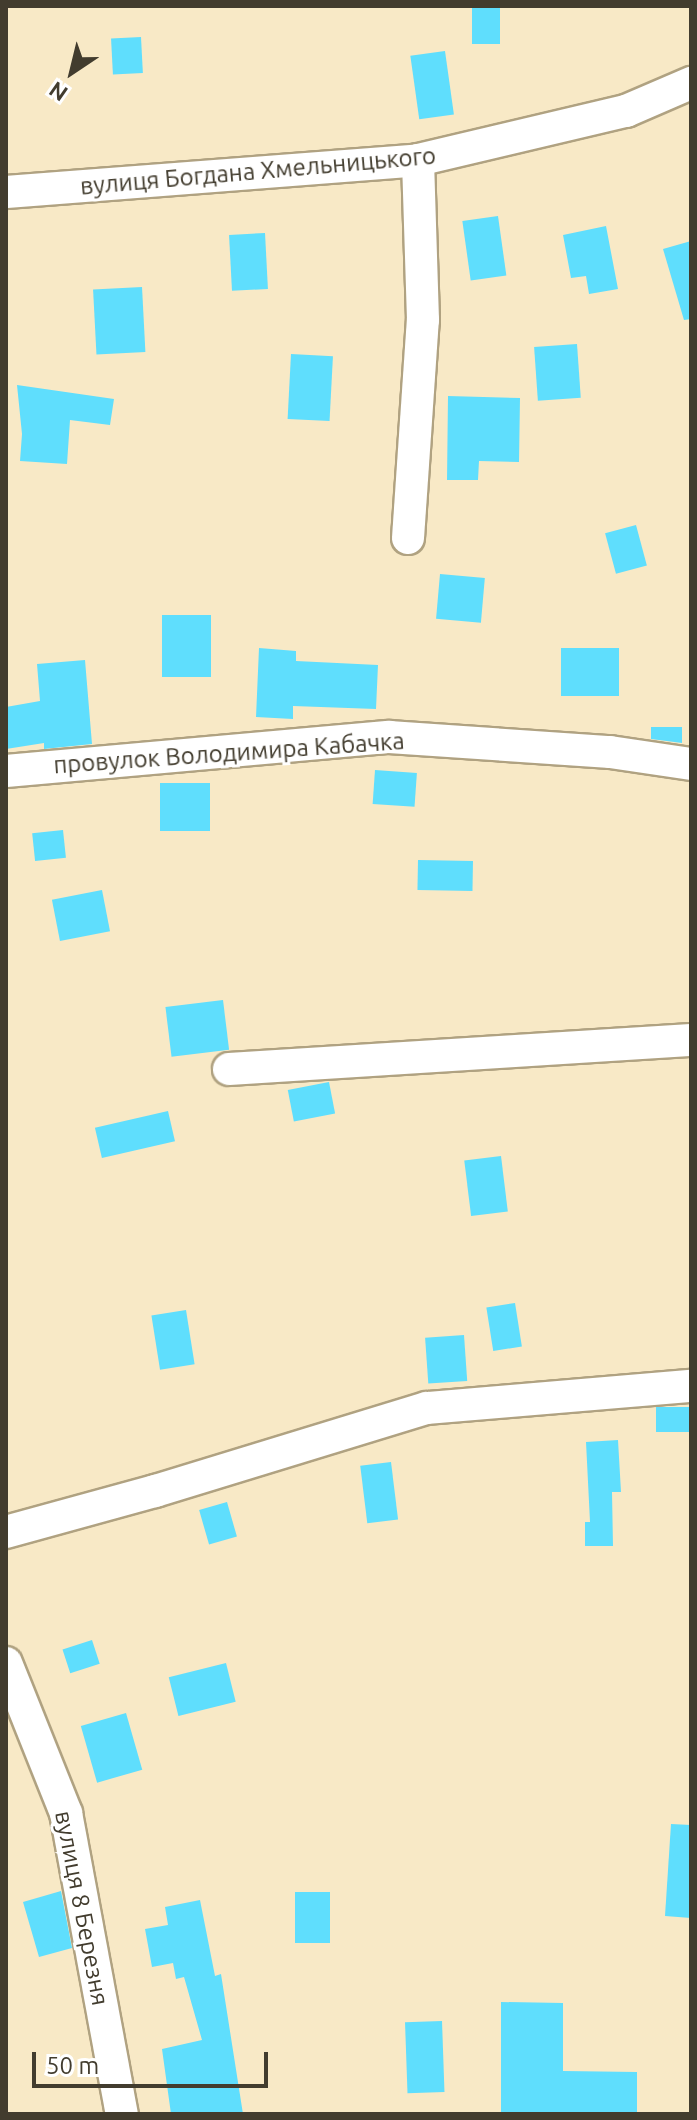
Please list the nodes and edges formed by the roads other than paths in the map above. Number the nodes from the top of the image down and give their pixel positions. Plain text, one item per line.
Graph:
1 (691, 83) edge
2 (418, 160) junction
3 (6, 192) edge
4 (408, 538) dead end
5 (691, 764) edge
6 (6, 771) edge
7 (691, 1040) edge
8 (229, 1069) dead end
9 (691, 1386) edge
10 (6, 1532) edge
11 (6, 1663) edge
12 (122, 2114) edge

1 - 2 street, вулиця Богдана Хмельницького
2 - 3 street, вулиця Богдана Хмельницького
2 - 4 street
5 - 6 street, провулок Володимира Кабачка
7 - 8 street
9 - 10 street
11 - 12 street, вулиця 8 Березня

